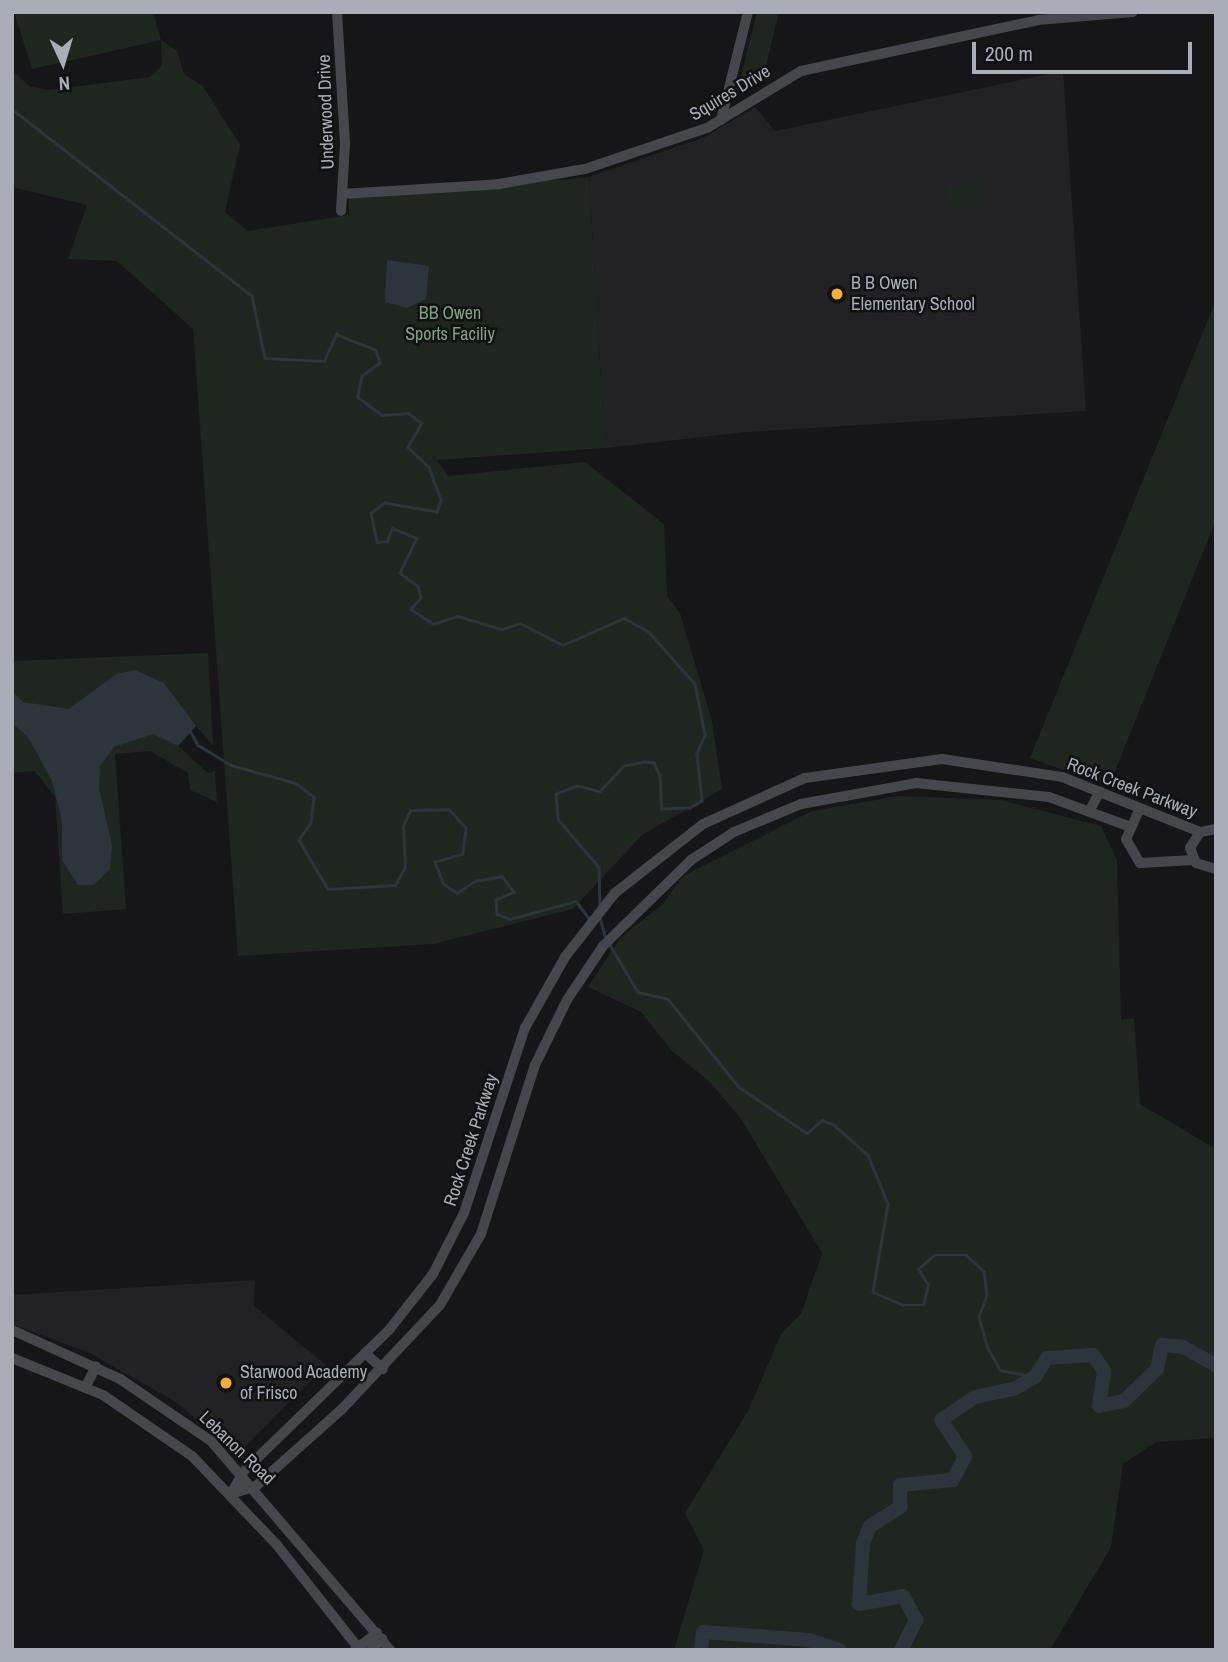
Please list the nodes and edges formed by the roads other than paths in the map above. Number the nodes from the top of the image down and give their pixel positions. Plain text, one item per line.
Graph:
1 (337, 12) edge
2 (748, 12) edge
3 (1133, 12) edge
4 (721, 120) junction
5 (342, 194) junction
6 (341, 211) dead end
7 (1100, 791) junction
8 (1140, 808) junction
9 (1090, 810) junction
10 (1128, 826) junction
11 (1216, 829) edge
12 (1199, 832) junction
13 (1194, 860) junction
14 (1216, 869) edge
15 (12, 1330) edge
16 (365, 1353) junction
17 (12, 1358) edge
18 (96, 1366) junction
19 (383, 1369) junction
20 (86, 1386) junction
21 (243, 1472) junction
22 (256, 1486) junction
23 (231, 1494) junction
24 (379, 1636) junction
25 (358, 1649) edge
26 (371, 1650) edge
27 (390, 1650) edge

1 - 5 street, Underwood Drive
2 - 4 street
3 - 4 street, Squires Drive
4 - 5 street, Squires Drive
5 - 6 street, Underwood Drive
7 - 8 street, Rock Creek Parkway
7 - 9 street
7 - 16 street, Rock Creek Parkway
8 - 10 street
8 - 12 street, Rock Creek Parkway
9 - 10 street, Rock Creek Parkway
9 - 19 street, Rock Creek Parkway
10 - 13 street
11 - 12 street
12 - 13 street
13 - 14 street
15 - 18 street, Lebanon Road
16 - 19 street
16 - 21 street, Rock Creek Parkway
17 - 20 street, Lebanon Road
18 - 20 street
18 - 21 street, Lebanon Road
19 - 22 street, Rock Creek Parkway
20 - 23 street, Lebanon Road
21 - 22 street, Lebanon Road
21 - 23 street, Rock Creek Parkway
22 - 23 street, Rock Creek Parkway
22 - 24 street, Lebanon Road
23 - 25 street, Lebanon Road
24 - 25 street
24 - 26 street
24 - 27 street, Lebanon Road

